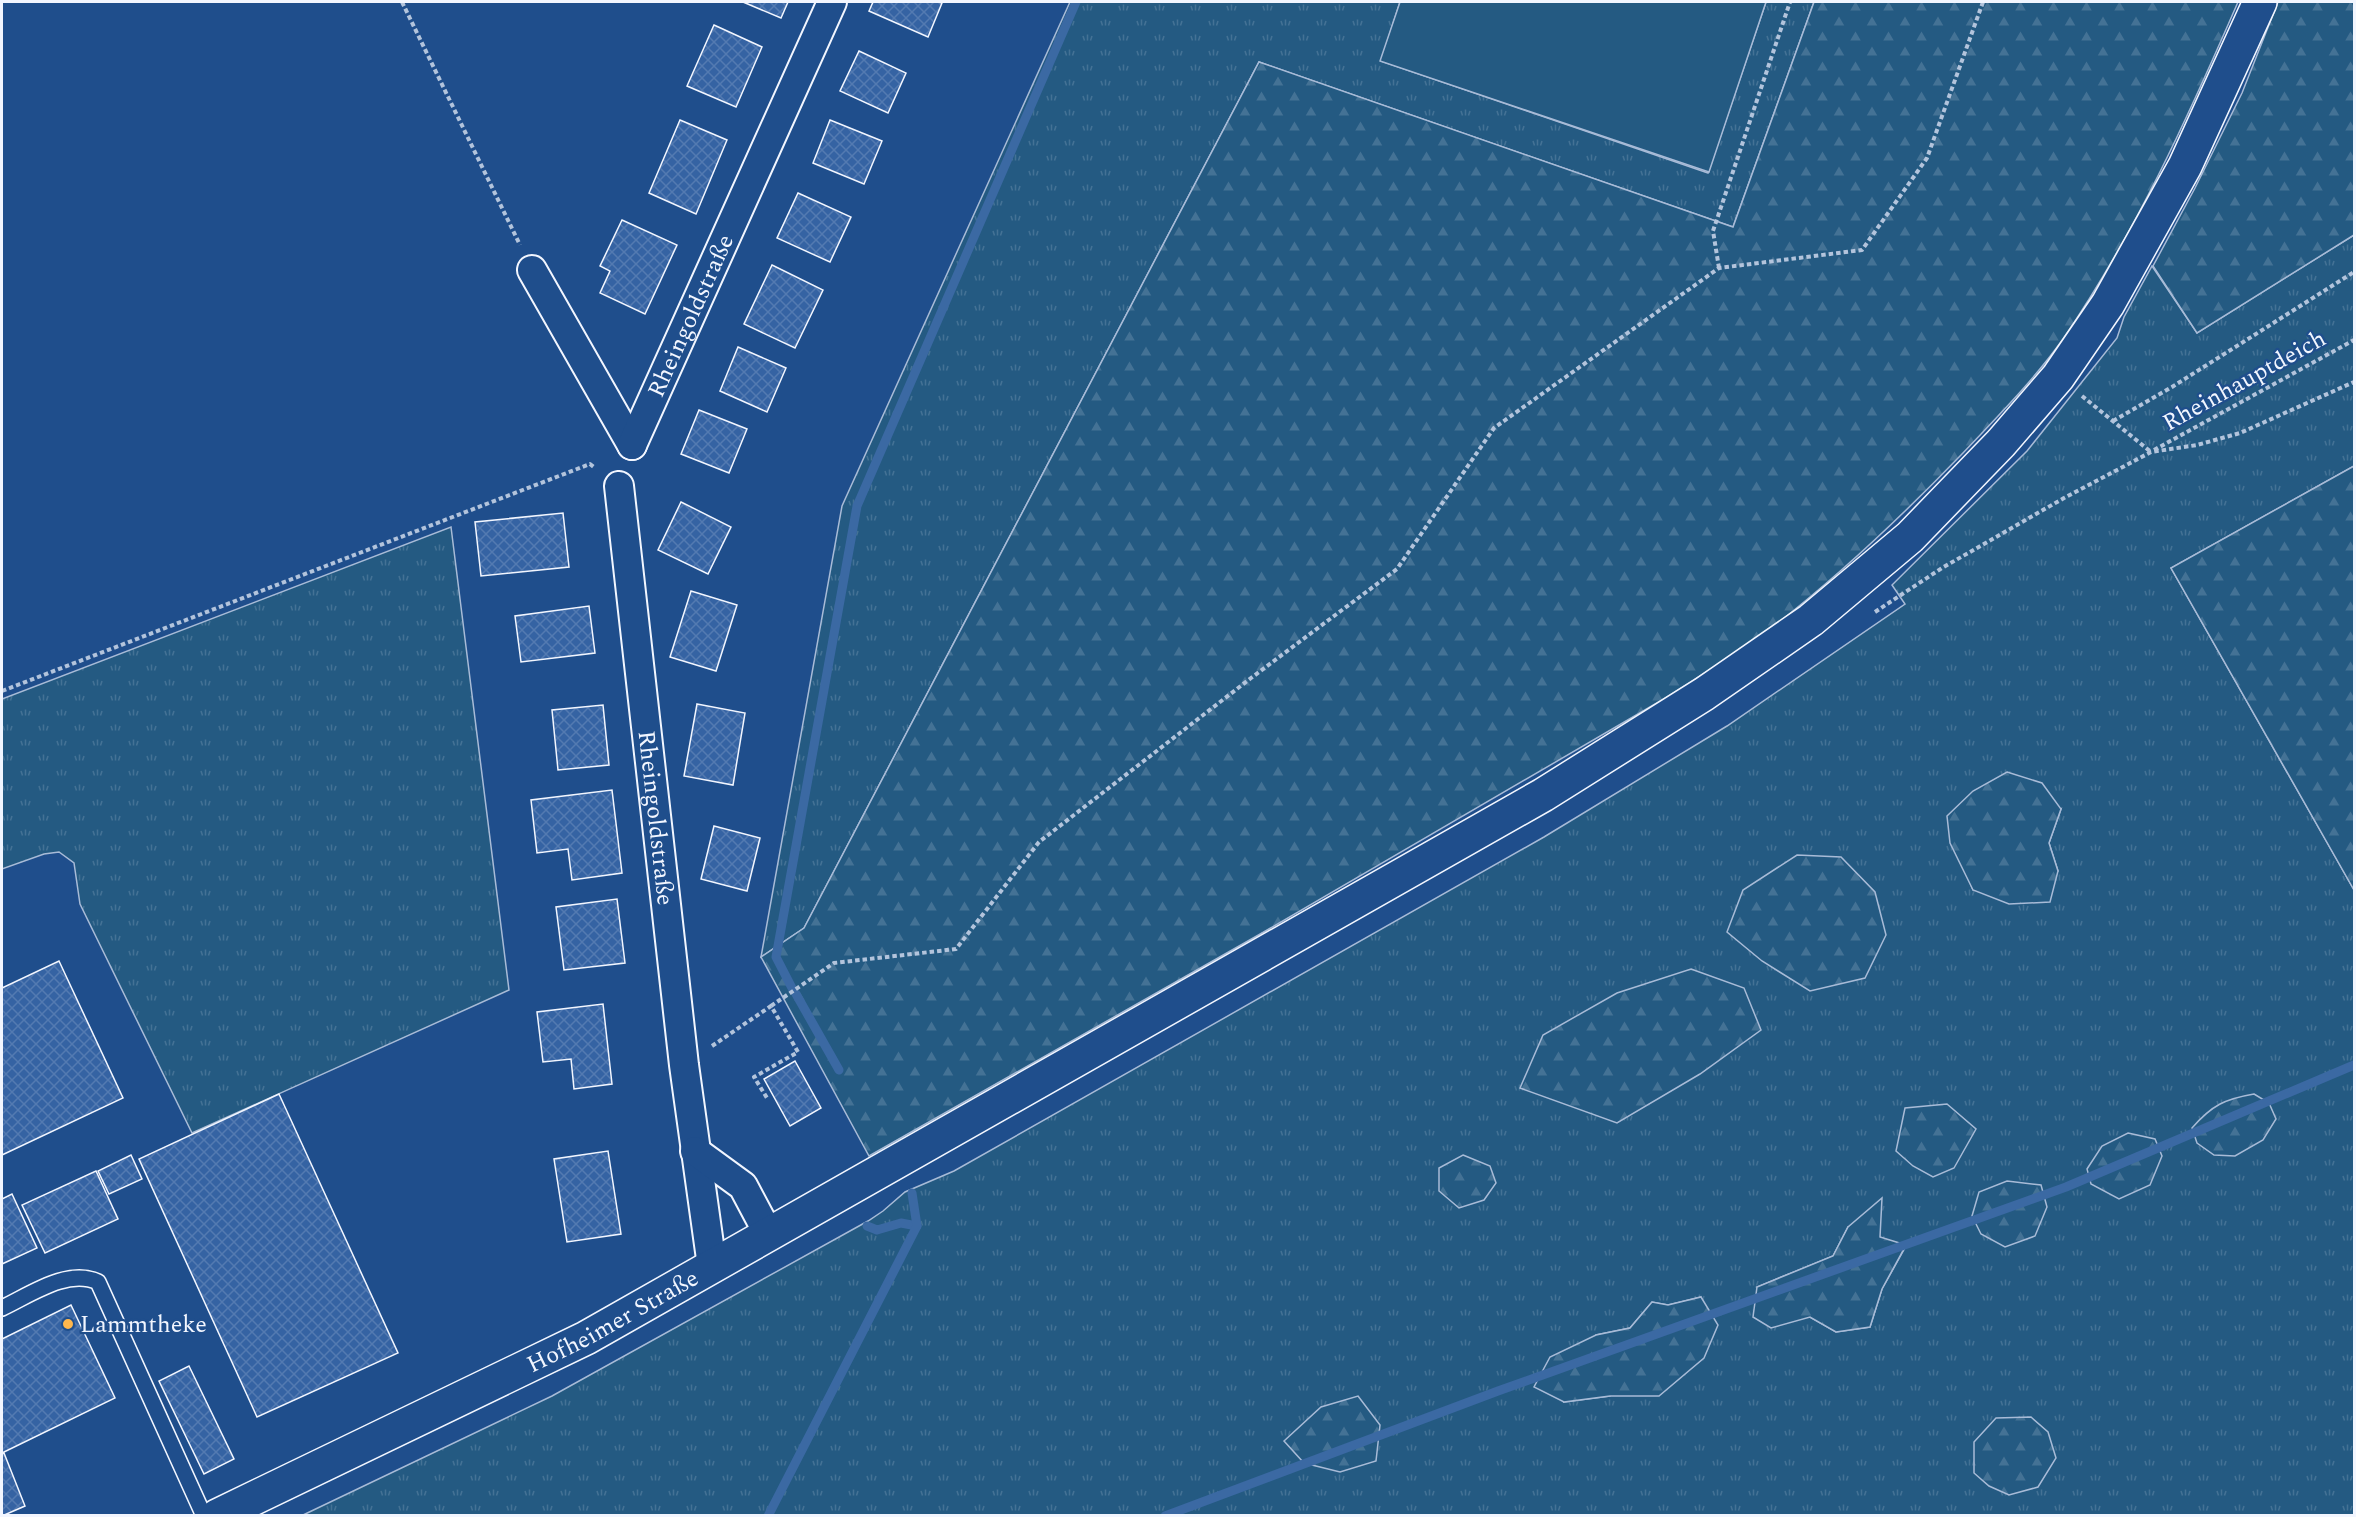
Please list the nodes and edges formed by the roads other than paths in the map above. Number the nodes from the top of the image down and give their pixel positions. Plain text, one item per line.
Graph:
1 (832, 2) edge
2 (2260, 2) edge
3 (532, 270) road end
4 (618, 486) road end
5 (695, 1151) junction
6 (769, 1235) junction
7 (712, 1266) junction
8 (2, 1308) edge
9 (204, 1515) edge
10 (217, 1515) edge

1 - 3 street, Rheingoldstraße
2 - 6 main road, Hofheimer Straße
4 - 5 street, Rheingoldstraße
5 - 6 street
5 - 7 street, Rheingoldstraße
6 - 7 main road, Hofheimer Straße
7 - 10 main road, Hofheimer Straße
8 - 9 lane

